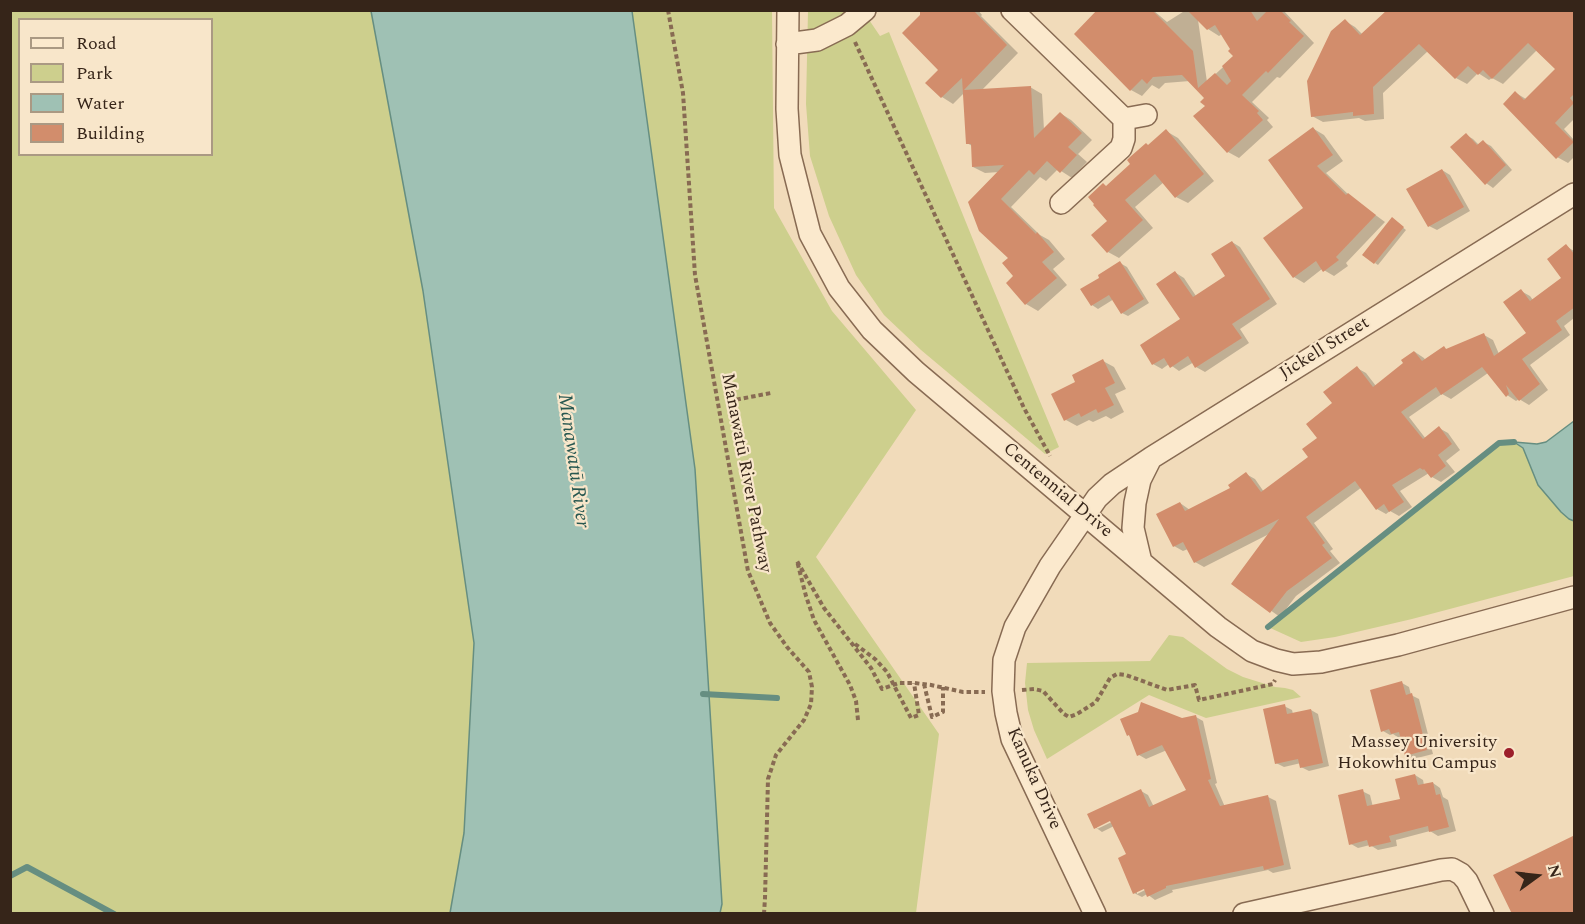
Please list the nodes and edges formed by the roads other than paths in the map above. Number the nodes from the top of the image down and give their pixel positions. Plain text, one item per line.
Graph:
1 (788, 10) edge
2 (865, 10) edge
3 (1012, 10) edge
4 (787, 44) junction
5 (1146, 115) dead end
6 (1124, 119) junction
7 (1575, 194) edge
8 (1061, 203) dead end
9 (1151, 458) junction
10 (1086, 515) junction
11 (1141, 562) junction
12 (1575, 597) edge
13 (1095, 914) edge
14 (1244, 914) edge
15 (1483, 914) edge

1 - 4 street, Centennial Drive
2 - 4 street
3 - 6 street
4 - 10 street, Centennial Drive
5 - 6 street
6 - 8 street
7 - 9 street, Jickell Street
9 - 10 street, Jickell Street
9 - 11 street
10 - 11 street, Centennial Drive
10 - 13 street, Kanuka Drive
11 - 12 street, Centennial Drive
14 - 15 street

